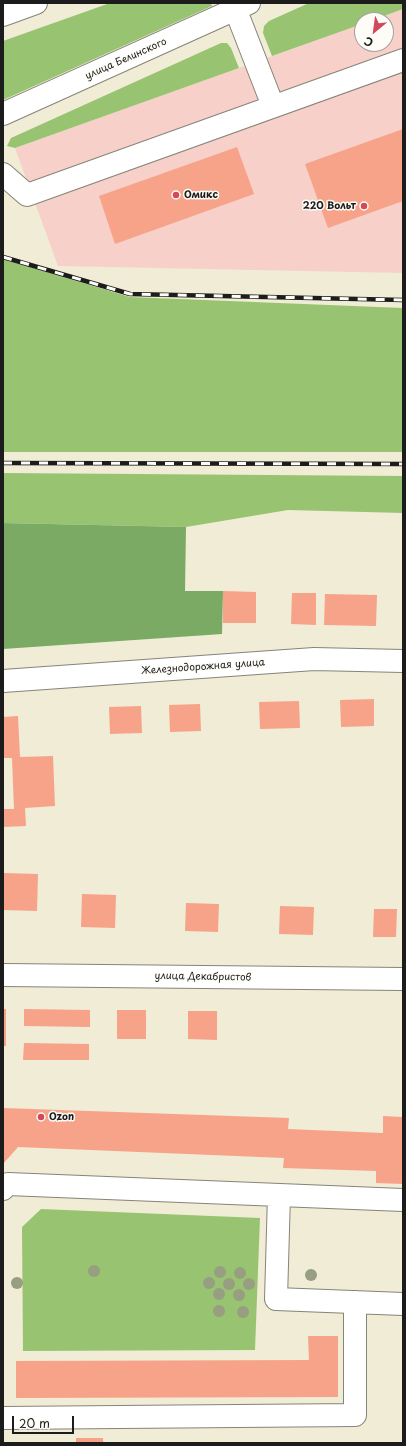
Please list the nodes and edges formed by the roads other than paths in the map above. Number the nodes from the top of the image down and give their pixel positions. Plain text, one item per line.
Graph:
1 (36, 3) edge
2 (239, 5) edge
3 (3, 15) edge
4 (403, 60) edge
5 (273, 106) junction
6 (3, 114) edge
7 (3, 174) edge
8 (403, 661) edge
9 (3, 681) edge
10 (3, 975) edge
11 (403, 979) edge
12 (3, 1189) edge
13 (279, 1195) junction
14 (403, 1200) edge
15 (355, 1302) junction
16 (403, 1304) edge
17 (3, 1418) edge

1 - 3 street
2 - 5 street
2 - 6 street, улица Белинского
4 - 5 street
5 - 7 street
8 - 9 street, Железнодорожная улица
10 - 11 street, улица Декабристов
12 - 13 street
13 - 14 street
13 - 15 street
15 - 16 street
15 - 17 street

